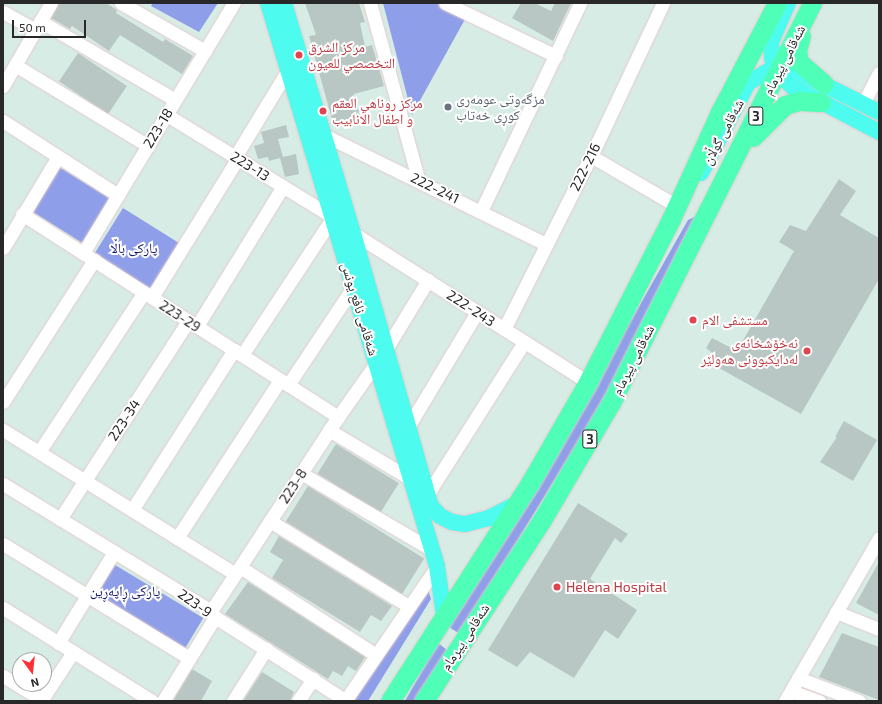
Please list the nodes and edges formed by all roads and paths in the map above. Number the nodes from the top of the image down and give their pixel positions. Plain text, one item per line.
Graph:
1 (51, 3) edge
2 (121, 3) edge
3 (234, 3) edge
4 (268, 3) edge
5 (284, 3) edge
6 (370, 3) edge
7 (445, 3) edge
8 (580, 3) edge
9 (663, 3) edge
10 (777, 3) edge
11 (788, 3) edge
12 (139, 7) edge
13 (810, 7) edge
14 (3, 12) edge
15 (38, 25) junction
16 (205, 51) junction
17 (556, 56) junction
18 (15, 65) junction
19 (288, 70) junction
20 (778, 70) junction
21 (879, 73) edge
22 (3, 86) edge
23 (823, 93) junction
24 (175, 100) junction
25 (863, 104) junction
26 (879, 112) edge
27 (167, 115) junction
28 (3, 121) edge
29 (879, 132) edge
30 (322, 134) junction
31 (148, 146) junction
32 (591, 156) junction
33 (58, 157) junction
34 (236, 158) junction
35 (732, 163) junction
36 (418, 180) junction
37 (283, 186) junction
38 (118, 195) junction
39 (677, 206) junction
40 (481, 211) junction
41 (22, 214) junction
42 (340, 214) junction
43 (353, 233) junction
44 (546, 244) junction
45 (3, 248) edge
46 (83, 253) junction
47 (94, 260) junction
48 (428, 280) junction
49 (353, 287) junction
50 (148, 295) junction
51 (477, 312) junction
52 (192, 324) junction
53 (504, 329) junction
54 (524, 342) junction
55 (386, 349) junction
56 (238, 353) junction
57 (376, 363) junction
58 (284, 382) junction
59 (588, 382) junction
60 (3, 402) edge
61 (338, 417) junction
62 (408, 427) junction
63 (3, 430) edge
64 (329, 430) junction
65 (39, 452) junction
66 (301, 473) junction
67 (411, 479) junction
68 (84, 481) junction
69 (3, 484) edge
70 (427, 495) junction
71 (517, 504) junction
72 (132, 510) junction
73 (60, 519) junction
74 (270, 521) junction
75 (177, 538) junction
76 (879, 538) edge
77 (3, 544) edge
78 (432, 550) junction
79 (114, 552) junction
80 (437, 566) junction
81 (238, 570) junction
82 (85, 597) junction
83 (408, 606) junction
84 (3, 608) edge
85 (836, 612) junction
86 (213, 614) junction
87 (444, 616) junction
88 (879, 629) edge
89 (58, 643) junction
90 (266, 649) junction
91 (73, 652) junction
92 (376, 655) junction
93 (189, 658) junction
94 (3, 676) edge
95 (798, 678) junction
96 (313, 679) junction
97 (428, 696) edge
98 (788, 696) edge
99 (345, 700) edge
100 (43, 701) edge
101 (152, 701) edge
102 (163, 701) edge
103 (233, 701) edge
104 (298, 701) edge
105 (390, 701) edge
106 (819, 701) edge
107 (859, 701) edge

1 - 15 street
2 - 12 street
3 - 16 street, 223-18
4 - 19 main road, شەقامی نافع یونس
5 - 30 main road, شەقامی نافع یونس
6 - 36 street
7 - 17 street
8 - 17 street
9 - 32 street, 222-216
10 - 39 highway, شەقامی پیرمام / 3
11 - 20 main road
12 - 16 street
13 - 20 highway, شەقامی پیرمام / 3
13 - 23 highway
14 - 15 street
15 - 18 street
15 - 24 street
16 - 24 street, 223-18
17 - 40 street
18 - 22 street
18 - 31 street
19 - 34 street
19 - 42 main road, شەقامی نافع یونس
20 - 23 main road
20 - 35 highway, شەقامی پیرمام / 3
20 - 39 main road, شەقامی گوڵان
21 - 25 street
23 - 25 main road
23 - 29 main road
23 - 35 highway
24 - 27 street, 223-18
25 - 26 main road
27 - 31 street, 223-18
27 - 34 street, 223-13
28 - 33 street
30 - 36 street, 222-241
30 - 42 main road, شەقامی نافع یونس
31 - 38 street, 223-18
32 - 39 street
32 - 44 street, 222-216
33 - 38 street
33 - 41 street
34 - 37 street, 223-13
34 - 50 street
35 - 97 highway, شەقامی پیرمام / 3
36 - 40 street, 222-241
37 - 42 street, 223-13
37 - 52 street, 223-34
38 - 46 street, 223-18
39 - 59 highway, شەقامی پیرمام / 3
40 - 44 street, 222-241
41 - 45 street
41 - 46 street, 223-29
42 - 43 main road, شەقامی نافع یونس
42 - 49 main road, شەقامی نافع یونس
42 - 56 street
43 - 48 street, 222-243
43 - 55 main road, شەقامی نافع یونس
44 - 53 street, 222-216
46 - 47 street, 223-29
47 - 50 street, 223-29
47 - 60 street
48 - 51 street, 222-243
48 - 55 street, 223-8
49 - 57 main road, شەقامی نافع یونس
49 - 58 street
50 - 52 street, 223-29
50 - 65 street
51 - 53 street, 222-243
51 - 62 street
52 - 56 street, 223-29
52 - 68 street, 223-34
53 - 54 street, 222-243
54 - 59 street, 222-243
54 - 70 street
55 - 57 street, 223-8
55 - 62 main road, شەقامی نافع یونس
56 - 58 street, 223-29
56 - 72 street
57 - 61 street, 223-8
57 - 67 main road, شەقامی نافع یونس
58 - 61 street, 223-29
58 - 75 street
59 - 71 highway, شەقامی پیرمام / 3
61 - 64 street, 223-8
62 - 70 main road, شەقامی نافع یونس
63 - 65 street
64 - 66 street, 223-8
64 - 67 street
65 - 68 street
66 - 74 street, 223-8
66 - 78 street
67 - 78 main road, شەقامی نافع یونس
68 - 72 street
68 - 73 street, 223-34
69 - 73 street, 223-9
70 - 71 main road, شەقامی نافع یونس
71 - 87 highway, شەقامی پیرمام / 3
72 - 75 street
73 - 79 street, 223-9
74 - 81 street, 223-8
74 - 83 street
75 - 81 street
76 - 85 street
77 - 82 street
78 - 80 main road, شەقامی نافع یونس
79 - 82 street
79 - 86 street, 223-9
80 - 83 street
80 - 87 main road, شەقامی نافع یونس
81 - 86 street, 223-8
81 - 92 street
82 - 89 street
82 - 93 street
83 - 92 street
84 - 89 street
85 - 88 street
85 - 95 street
86 - 90 street, 223-9
86 - 93 street, 223-8
87 - 105 highway, شەقامی پیرمام / 3
89 - 91 street
90 - 96 street, 223-9
90 - 103 street
91 - 100 street
91 - 101 street
92 - 99 street
93 - 102 street, 223-8
94 - 100 street
95 - 98 street
95 - 107 street
96 - 99 street, 223-9
96 - 104 street
98 - 106 street

